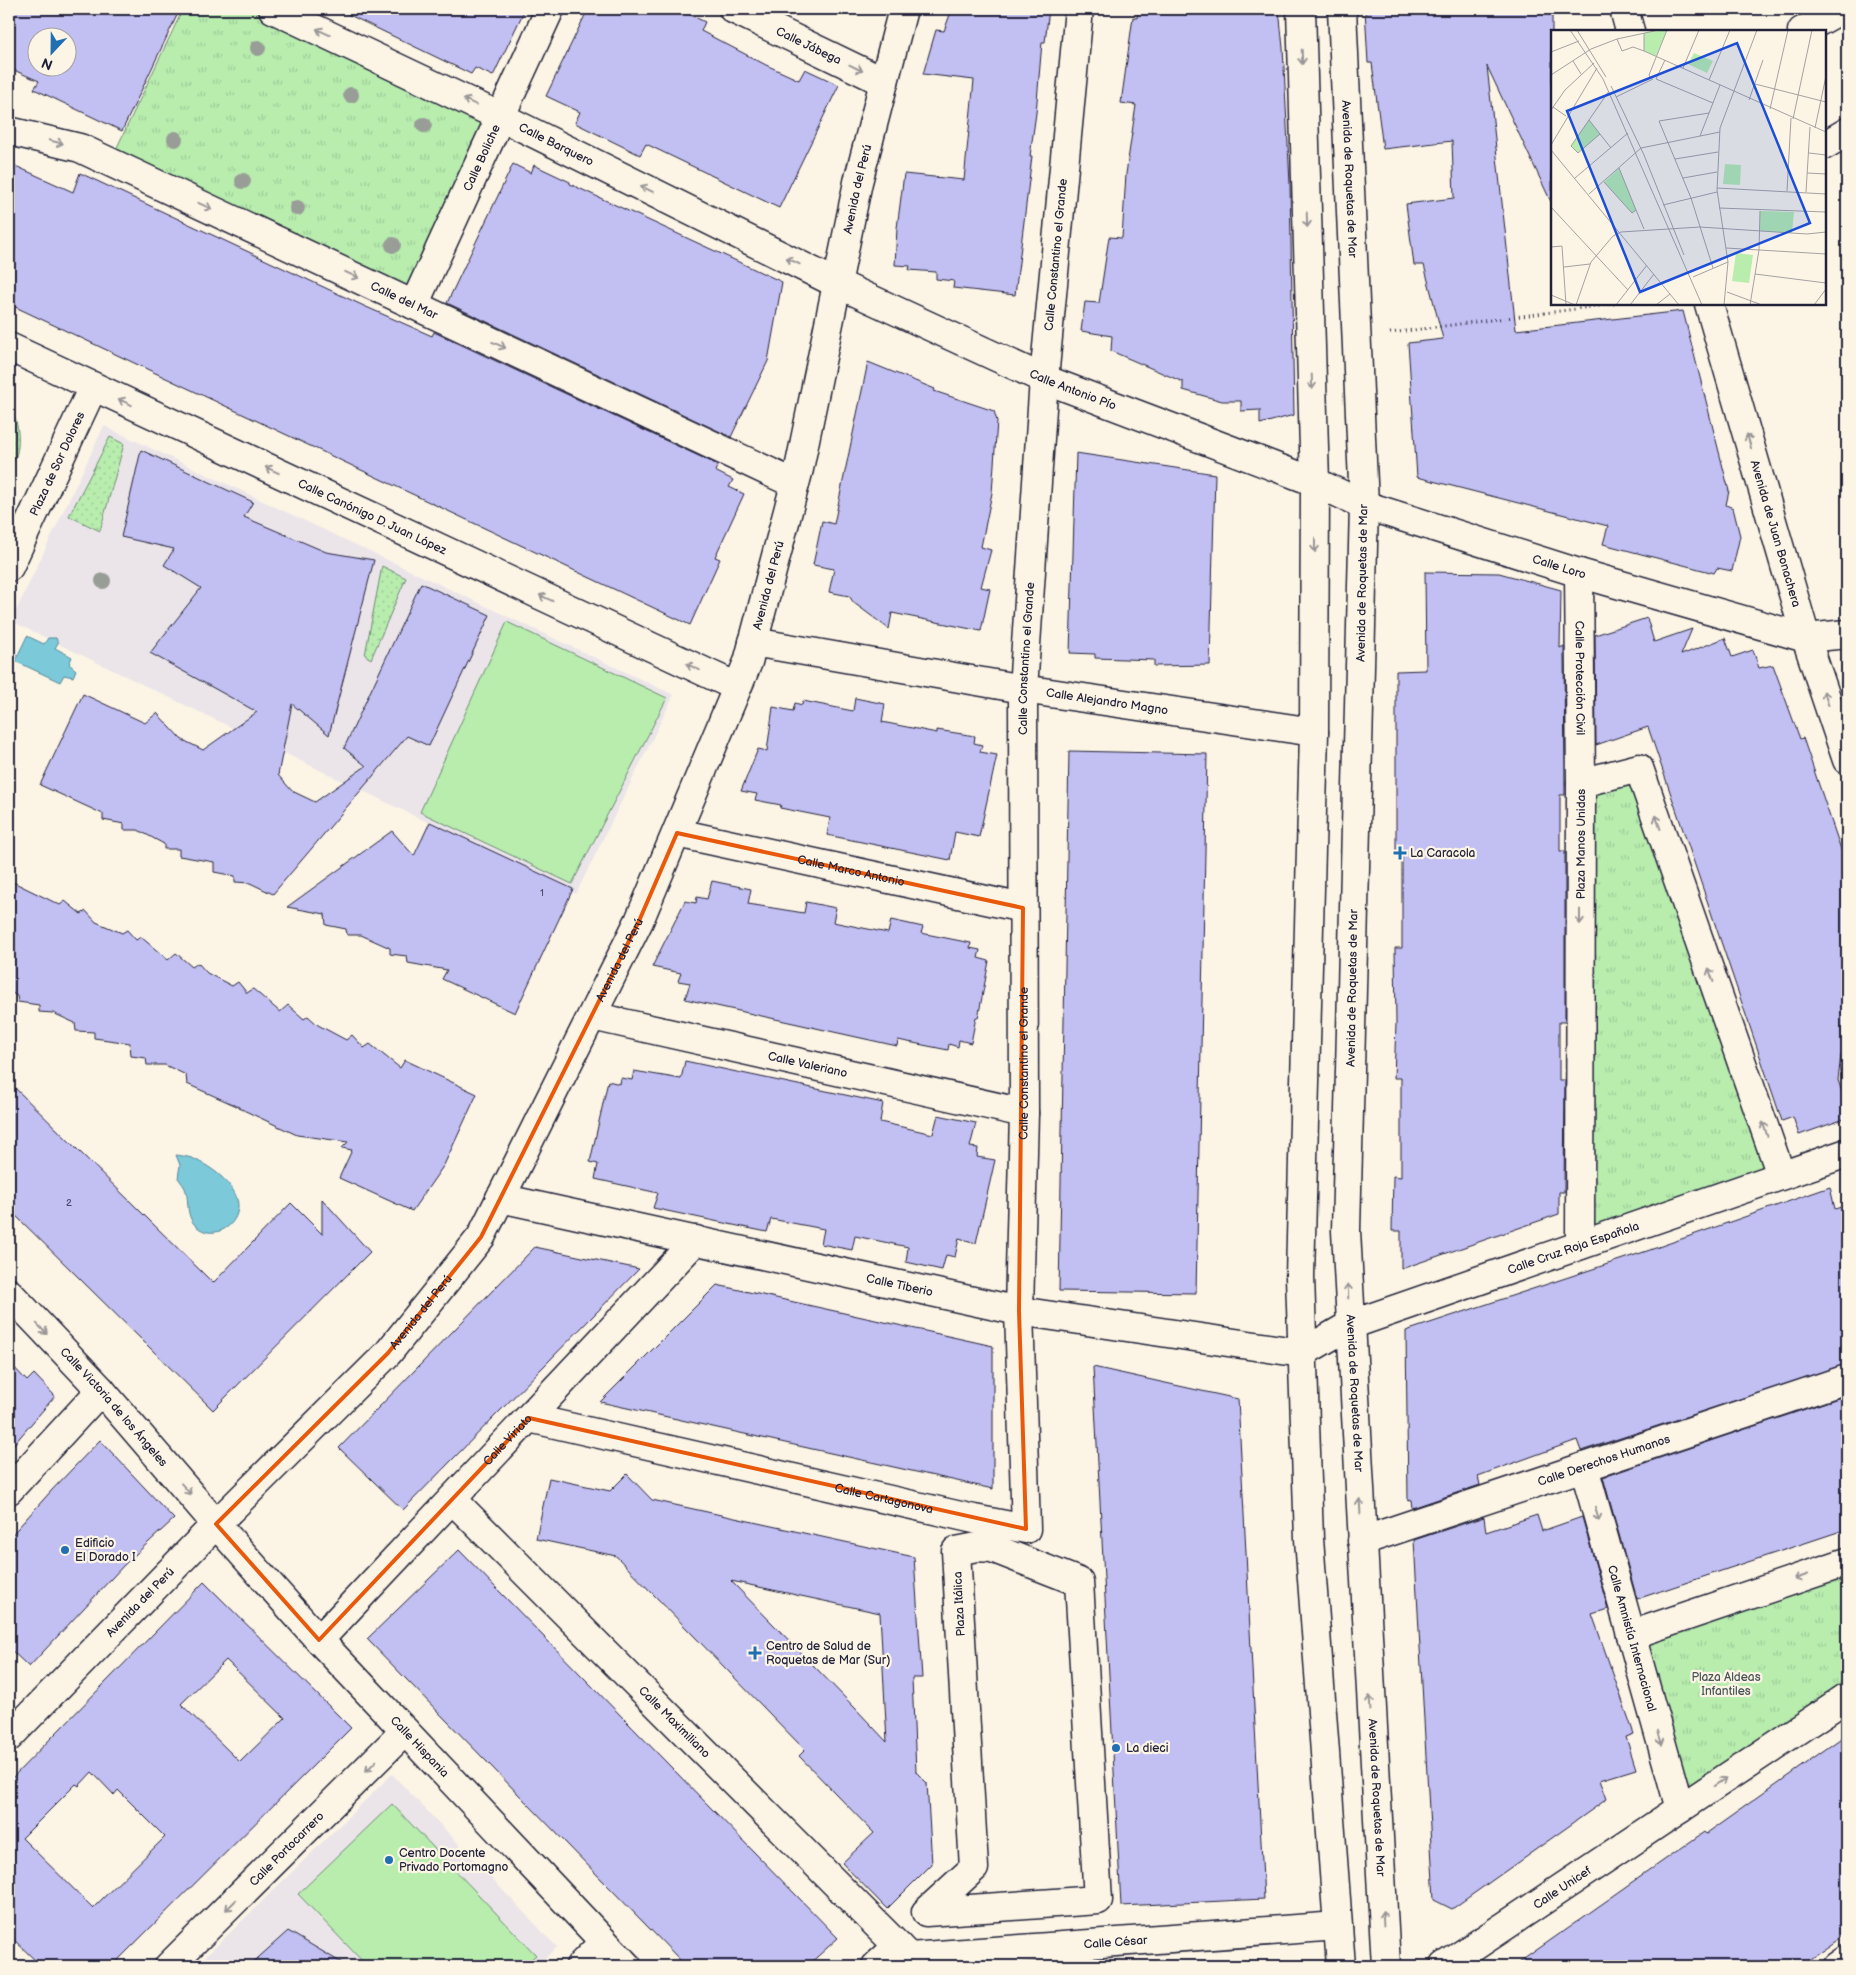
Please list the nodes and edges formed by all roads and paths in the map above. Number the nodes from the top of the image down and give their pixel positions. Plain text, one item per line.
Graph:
1 (273, 9) edge
2 (550, 9) edge
3 (733, 9) edge
4 (903, 9) edge
5 (1079, 9) edge
6 (1301, 9) edge
7 (1342, 9) edge
8 (1624, 9) edge
9 (1842, 9) edge
10 (1630, 30) edge
11 (1804, 30) edge
12 (884, 82) junction
13 (501, 117) junction
14 (9, 130) edge
15 (1847, 132) edge
16 (1826, 144) edge
17 (836, 283) junction
18 (414, 305) junction
19 (1606, 305) edge
20 (1709, 305) edge
21 (1357, 337) junction
22 (9, 346) edge
23 (1044, 379) junction
24 (93, 387) junction
25 (1315, 482) junction
26 (795, 484) junction
27 (1364, 505) junction
28 (9, 567) edge
29 (1579, 573) junction
30 (1847, 634) edge
31 (1806, 638) junction
32 (753, 642) junction
33 (738, 687) junction
34 (1023, 689) junction
35 (1314, 732) junction
36 (1847, 760) edge
37 (1581, 784) junction
38 (677, 833) junction
39 (1023, 908) junction
40 (592, 1016) junction
41 (1024, 1112) junction
42 (1847, 1153) edge
43 (1781, 1175) junction
44 (500, 1198) junction
45 (696, 1240) junction
46 (1580, 1245) junction
47 (9, 1294) edge
48 (1019, 1311) junction
49 (1350, 1325) junction
50 (1302, 1353) junction
51 (1847, 1380) edge
52 (101, 1390) junction
53 (529, 1418) junction
54 (1584, 1467) junction
55 (9, 1490) edge
56 (452, 1499) junction
57 (216, 1524) junction
58 (1362, 1541) junction
59 (1847, 1562) edge
60 (1631, 1635) junction
61 (319, 1640) junction
62 (1847, 1697) edge
63 (405, 1731) junction
64 (9, 1737) edge
65 (1680, 1809) junction
66 (1098, 1900) joint
67 (1338, 1926) junction
68 (604, 1942) junction
69 (898, 1946) junction
70 (1847, 1958) edge
71 (943, 1960) edge
72 (170, 1966) edge
73 (580, 1966) edge
74 (627, 1966) edge
75 (876, 1966) edge
76 (1342, 1966) edge
77 (1386, 1966) edge
78 (1446, 1966) edge
79 (1837, 1966) edge

13 -> 1 street, Calle Barquero
2 - 13 street, Calle Boliche
3 -> 12 street, Calle Jábega
4 - 12 street, Avenida del Perú
5 - 23 street, Calle Constantino el Grande
6 -> 25 street
7 - 21 street, Avenida de Roquetas de Mar
8 - 10 street
9 - 11 street
12 - 17 street, Avenida del Perú
17 -> 13 street, Calle Barquero
13 - 18 street, Calle Boliche
14 -> 18 street, Calle del Mar
15 - 16 street
17 - 23 street, Calle Antonio Pío
17 - 26 street, Avenida del Perú
18 -> 26 street, Calle del Mar
19 - 21 path
31 -> 20 street, Avenida de Juan Bonachera
21 - 27 street, Avenida de Roquetas de Mar
22 - 24 street, Calle Canónigo D. Juan López
23 - 25 street, Calle Antonio Pío
23 - 34 street, Calle Constantino el Grande
24 - 28 street, Plaza de Sor Dolores
33 -> 24 street, Calle Canónigo D. Juan López
25 - 27 street, Calle Loro
25 -> 35 street
26 - 32 street, Avenida del Perú
27 - 29 street, Calle Loro
49 -> 27 street, Avenida de Roquetas de Mar
29 - 31 street, Calle Loro
29 - 37 street, Calle Protección Civil
30 - 31 street
36 -> 31 street, Avenida de Juan Bonachera
32 - 33 street, Avenida del Perú
32 - 34 street, Calle Alejandro Magno
33 - 38 street, Avenida del Perú
34 - 35 street, Calle Alejandro Magno
34 - 39 street, Calle Constantino el Grande
35 - 50 street
43 -> 37 street, Plaza Manos Unidas
37 -> 46 street, Plaza Manos Unidas
38 - 39 street, Calle Marco Antonio
38 - 40 street, Avenida del Perú
39 - 41 street, Calle Constantino el Grande
40 - 41 street, Calle Valeriano
40 - 44 street, Avenida del Perú
41 - 48 street, Calle Constantino el Grande
42 - 43 street, Calle Cruz Roja Española
43 - 46 street, Calle Cruz Roja Española
44 - 45 street, Calle Tiberio
44 - 57 street, Avenida del Perú
45 - 48 street, Calle Tiberio
45 - 53 street, Calle Viriato
46 - 49 street, Calle Cruz Roja Española
47 -> 52 street, Calle Victoria de los Ángeles
48 - 50 street, Calle Tiberio
48 - 53 street, Calle Cartagonova
49 - 50 street, Calle Cruz Roja Española
58 -> 49 street, Avenida de Roquetas de Mar
50 - 67 street
51 - 54 street, Calle Derechos Humanos
52 - 55 street
52 -> 57 street, Calle Victoria de los Ángeles
53 - 56 street, Calle Viriato
54 - 58 street, Calle Derechos Humanos
54 -> 60 street, Calle Amnistía Internacional
56 - 61 street, Calle Viriato
56 - 69 street, Calle Maximiliano
57 - 61 street, Calle Hispania
57 - 64 street, Avenida del Perú
77 -> 58 street, Avenida de Roquetas de Mar
59 -> 60 street
60 -> 65 street, Calle Amnistía Internacional
61 - 63 street, Calle Hispania
65 -> 62 street, Calle Unicef
63 - 68 street, Calle Hispania
63 -> 72 street, Calle Portocarrero
65 - 78 street, Calle Unicef
66 - 66 street, Plaza Itálica
67 - 71 street, Calle César
67 - 76 street
68 - 73 street
68 - 74 street, Calle Hispania
69 - 71 street, Calle César
69 - 75 street
70 - 79 street

